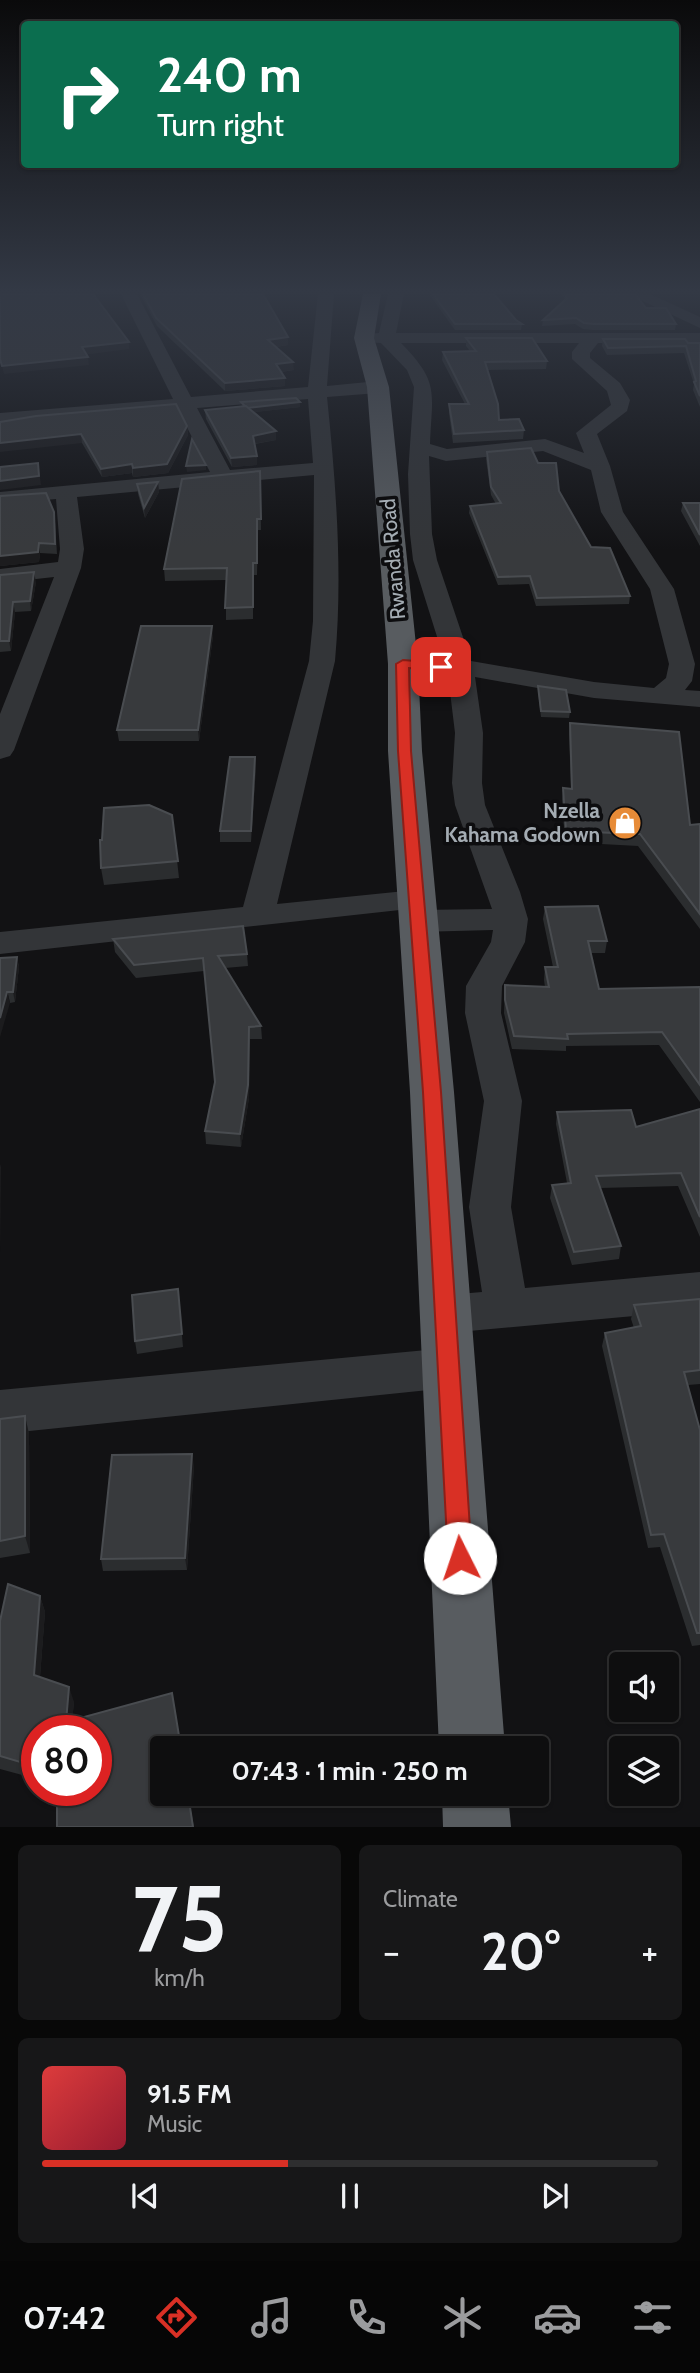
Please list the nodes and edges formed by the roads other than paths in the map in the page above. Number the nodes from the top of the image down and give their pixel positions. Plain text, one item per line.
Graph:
1 (171, 379) edge
2 (318, 379) edge
3 (378, 379) edge
4 (420, 379) edge
5 (604, 379) edge
6 (378, 387) junction
7 (317, 391) junction
8 (182, 402) junction
9 (2, 413) edge
10 (419, 447) junction
11 (600, 466) junction
12 (324, 468) junction
13 (222, 476) junction
14 (66, 491) junction
15 (0, 498) edge
16 (69, 568) junction
17 (0, 576) edge
18 (403, 664) junction
19 (460, 668) junction
20 (660, 698) junction
21 (698, 702) edge
22 (0, 750) edge
23 (416, 911) junction
24 (257, 916) junction
25 (511, 919) junction
26 (0, 943) edge
27 (700, 1291) edge
28 (507, 1308) junction
29 (447, 1314) junction
30 (448, 1368) junction
31 (0, 1412) edge
32 (471, 1736) edge
33 (476, 1806) edge
34 (477, 1827) edge

1 - 8 street
2 - 7 street
3 - 6 highway, Rwanda Road
4 - 10 street
5 - 11 street
6 - 7 street
6 - 18 highway, Rwanda Road
7 - 8 street
7 - 12 street
8 - 9 street
8 - 13 street
10 - 11 street
10 - 19 street
11 - 20 street
12 - 13 street
12 - 24 street
13 - 14 street
14 - 15 street
14 - 16 street
16 - 17 street
16 - 22 street
18 - 19 street
18 - 23 highway, Rwanda Road
19 - 20 street
19 - 25 street
20 - 21 street
23 - 24 street
23 - 25 street
23 - 29 highway, Rwanda Road
24 - 26 street
25 - 28 street
27 - 28 street
28 - 29 street
29 - 30 highway, Rwanda Road
30 - 31 street
30 - 32 highway, Rwanda Road
33 - 34 highway

